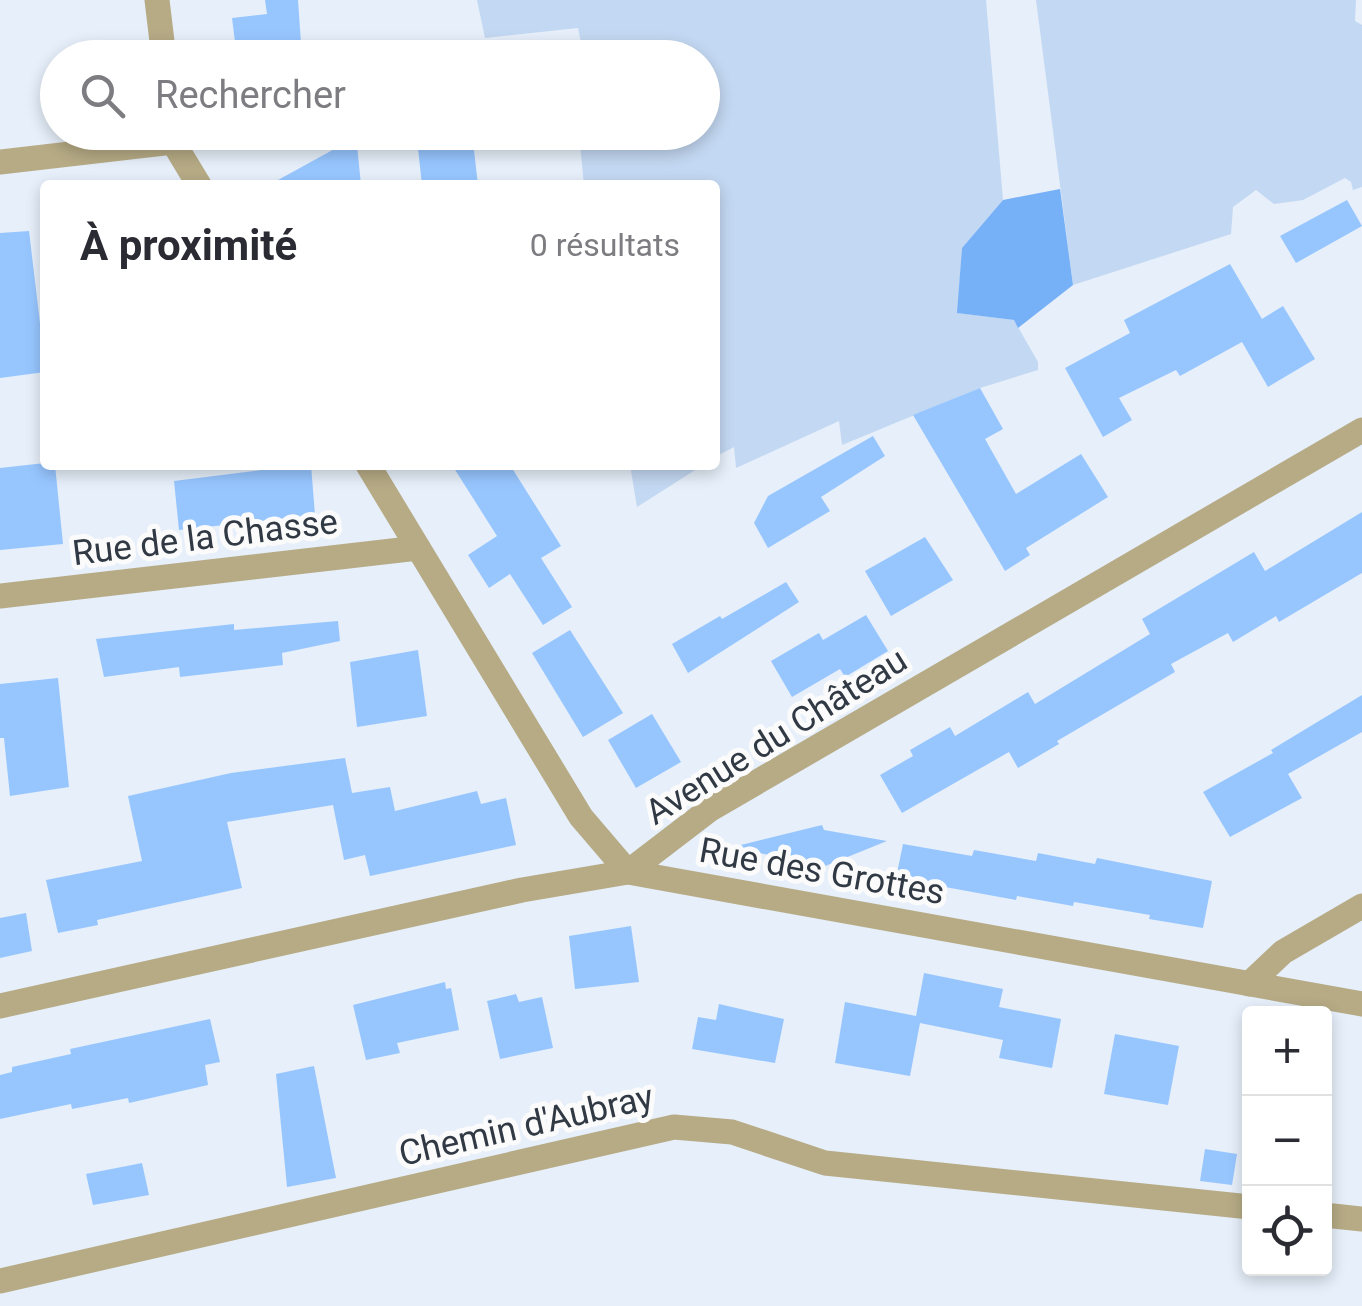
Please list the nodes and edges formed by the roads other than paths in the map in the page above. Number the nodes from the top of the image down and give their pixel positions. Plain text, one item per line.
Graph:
1 (157, 0) edge
2 (162, 40) edge
3 (83, 150) edge
4 (179, 150) edge
5 (0, 162) edge
6 (196, 180) edge
7 (1362, 430) edge
8 (371, 470) edge
9 (418, 548) junction
10 (0, 596) edge
11 (628, 872) junction
12 (1362, 906) edge
13 (1249, 984) junction
14 (1362, 1004) edge
15 (0, 1006) edge
16 (1242, 1206) edge
17 (1332, 1216) edge
18 (1362, 1219) edge
19 (0, 1281) edge

1 - 2 street
3 - 5 street
4 - 6 street
7 - 11 street, Avenue du Château
8 - 9 street
9 - 10 street, Rue de la Chasse
9 - 11 street
11 - 13 street, Rue des Grottes
11 - 15 street, Avenue du Château
12 - 13 street
13 - 14 street, Rue des Grottes
16 - 19 street, Chemin d'Aubray
17 - 18 street

